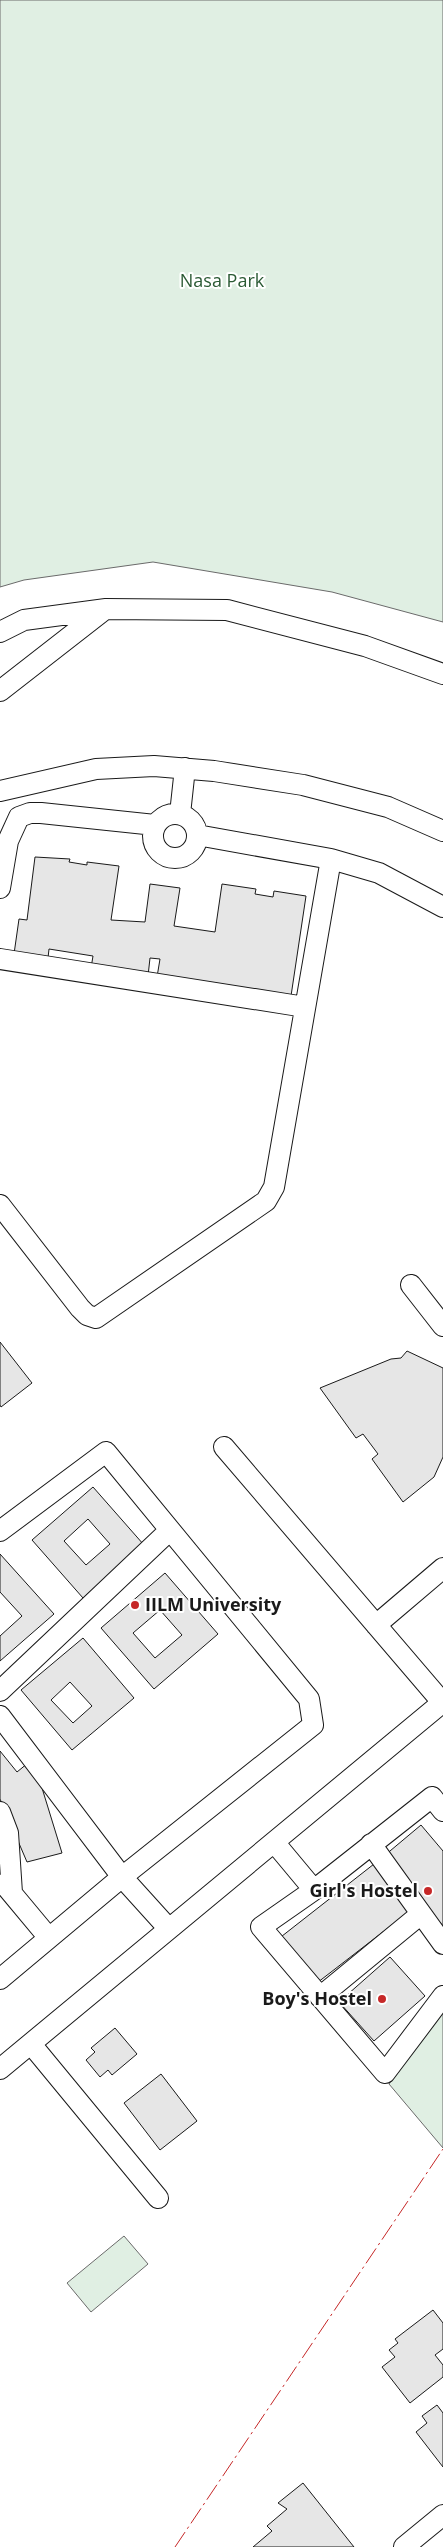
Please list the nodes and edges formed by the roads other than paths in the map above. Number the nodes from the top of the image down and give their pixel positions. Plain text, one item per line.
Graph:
1 (106, 609) junction
2 (0, 632) edge
3 (443, 674) edge
4 (0, 691) edge
5 (185, 768) junction
6 (0, 791) edge
7 (180, 814) junction
8 (155, 826) junction
9 (443, 831) edge
10 (197, 835) junction
11 (330, 859) junction
12 (0, 888) edge
13 (443, 907) edge
14 (0, 959) edge
15 (305, 1007) junction
16 (0, 1204) edge
17 (411, 1285) dead end
18 (443, 1326) edge
19 (224, 1447) dead end
20 (0, 1531) edge
21 (169, 1531) junction
22 (443, 1568) edge
23 (376, 1624) junction
24 (0, 1691) edge
25 (443, 1702) edge
26 (0, 1716) edge
27 (443, 1811) edge
28 (0, 1812) edge
29 (274, 1842) junction
30 (371, 1844) junction
31 (122, 1877) junction
32 (6, 1886) edge
33 (314, 1890) junction
34 (421, 1914) junction
35 (169, 1929) junction
36 (49, 1938) junction
37 (443, 1944) edge
38 (0, 1979) edge
39 (443, 1996) edge
40 (320, 1997) junction
41 (31, 2044) junction
42 (0, 2069) edge
43 (158, 2198) dead end
44 (443, 2515) edge
45 (404, 2547) edge

1 - 2 street
1 - 3 street
1 - 4 street
5 - 6 street
5 - 7 street
5 - 9 street
7 - 8 street
7 - 10 street
8 - 10 street
8 - 12 street
10 - 11 street
11 - 13 street
11 - 15 street
14 - 15 street
15 - 16 street
17 - 18 street
19 - 23 street
20 - 21 street
21 - 24 street
21 - 31 street
22 - 23 street
23 - 25 street
25 - 29 street
26 - 31 street
27 - 30 street
28 - 32 street
29 - 33 street
29 - 35 street
30 - 33 street
30 - 34 street
31 - 35 street
31 - 36 street
32 - 36 street
33 - 40 street
34 - 37 street
34 - 40 street
35 - 41 street
36 - 38 street
39 - 40 street
41 - 42 street
41 - 43 street
44 - 45 street

